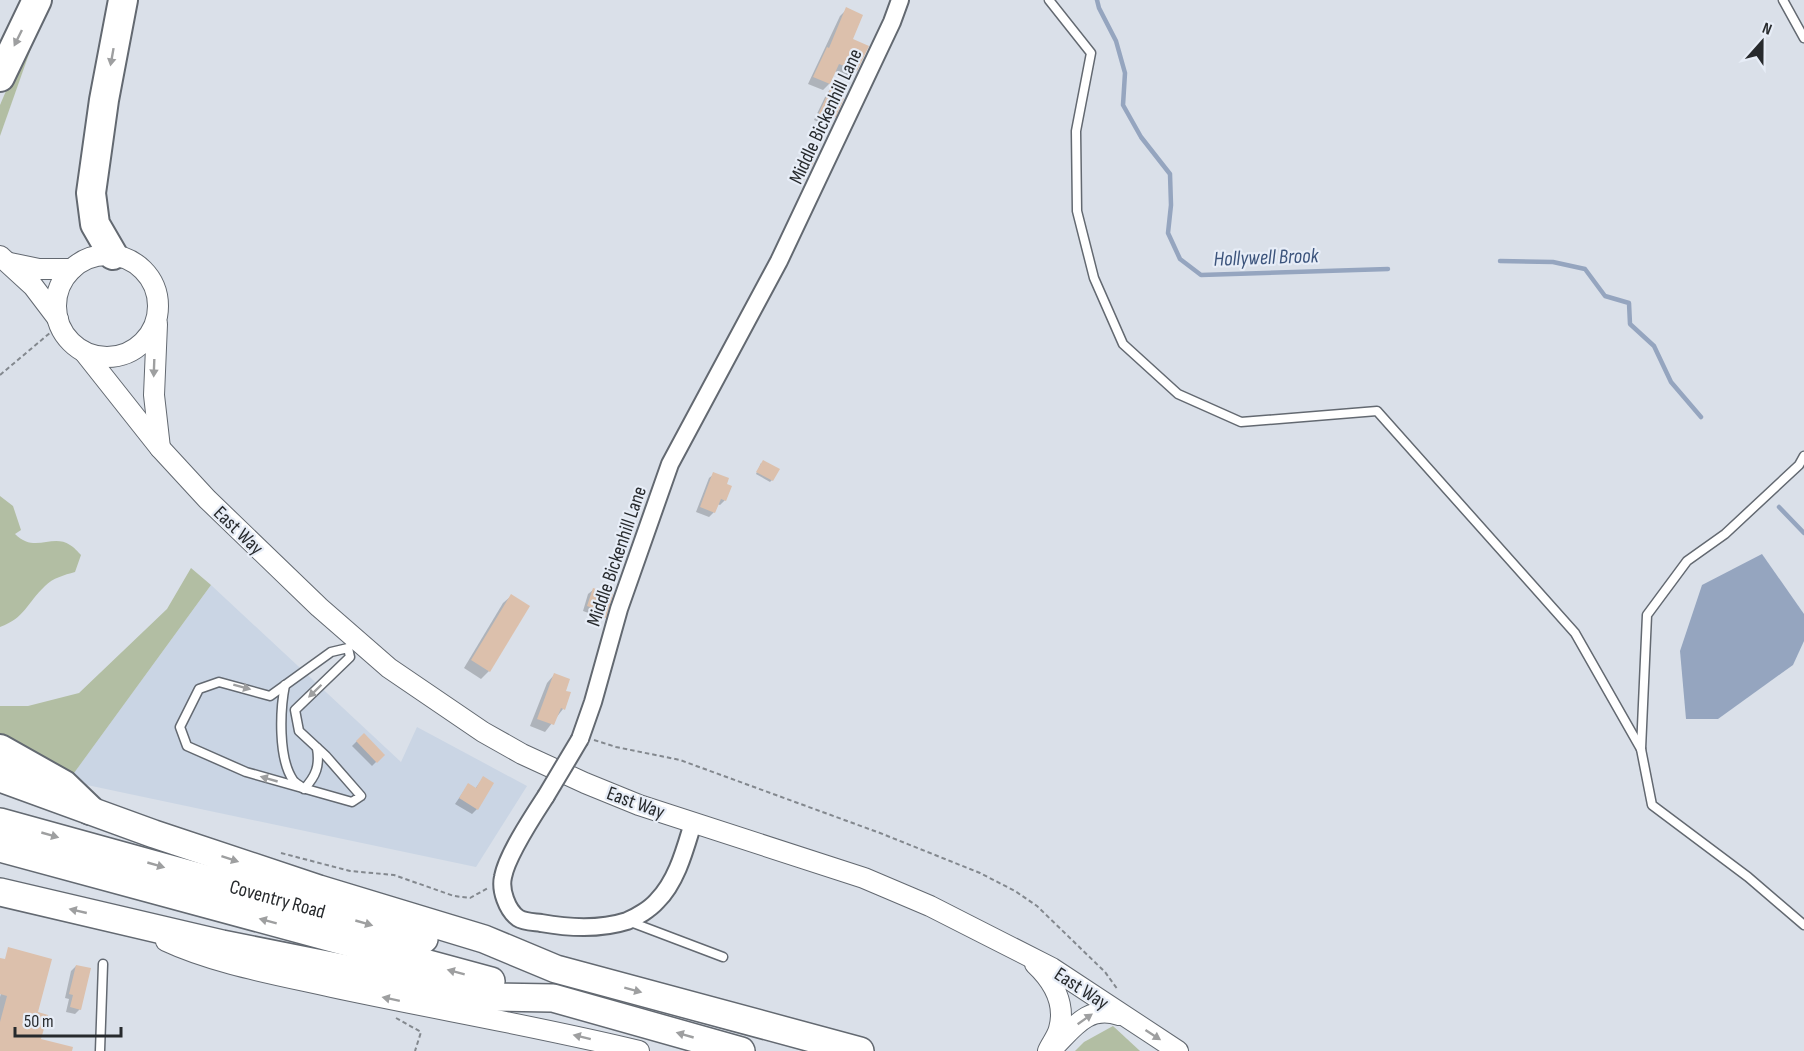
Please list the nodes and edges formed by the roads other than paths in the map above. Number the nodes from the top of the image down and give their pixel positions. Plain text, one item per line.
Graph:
1 (37, 0) edge
2 (123, 0) edge
3 (900, 0) edge
4 (1049, 0) edge
5 (1783, 0) edge
6 (1804, 38) edge
7 (0, 77) edge
8 (112, 255) junction
9 (2, 259) edge
10 (72, 269) junction
11 (158, 310) junction
12 (59, 322) junction
13 (84, 352) junction
14 (160, 448) junction
15 (1804, 456) edge
16 (352, 644) junction
17 (285, 685) junction
18 (317, 747) junction
19 (0, 749) edge
20 (1641, 749) junction
21 (0, 778) edge
22 (304, 789) junction
23 (90, 810) junction
24 (0, 822) edge
25 (693, 823) junction
26 (0, 848) edge
27 (0, 892) edge
28 (627, 921) junction
29 (134, 924) junction
30 (1804, 925) edge
31 (723, 957) dead end
32 (1029, 958) junction
33 (103, 964) dead end
34 (556, 969) junction
35 (553, 998) junction
36 (1129, 1019) junction
37 (100, 1051) edge
38 (639, 1051) edge
39 (741, 1051) edge
40 (860, 1051) edge
41 (1049, 1051) edge
42 (1178, 1051) edge

1 -> 7 highway
2 -> 8 highway
3 - 28 street, Middle Bickenhill Lane, bridge
4 - 20 lane
5 - 6 lane
8 - 10 street, East Way
8 - 11 street
9 - 10 street, East Way
9 - 12 street, East Way
10 - 12 street
11 - 13 street
11 -> 14 street
12 - 13 street, East Way
13 - 14 street, East Way
14 - 16 street, East Way
15 - 20 lane
16 - 17 lane
16 -> 18 lane
16 - 25 street, East Way
17 - 22 lane
22 -> 17 lane
18 - 22 lane
18 - 22 lane
19 - 23 highway
20 - 30 lane
21 - 23 highway
23 -> 34 highway
24 -> 34 highway, Coventry Road
25 - 28 street
25 - 32 street, East Way
35 -> 26 highway, Coventry Road
29 -> 27 highway
28 - 31 lane
29 - 35 highway
38 -> 29 street
32 - 36 street, East Way
32 - 41 street
33 - 37 lane
34 -> 40 highway
39 -> 35 highway
41 -> 36 street
36 -> 42 street, East Way

